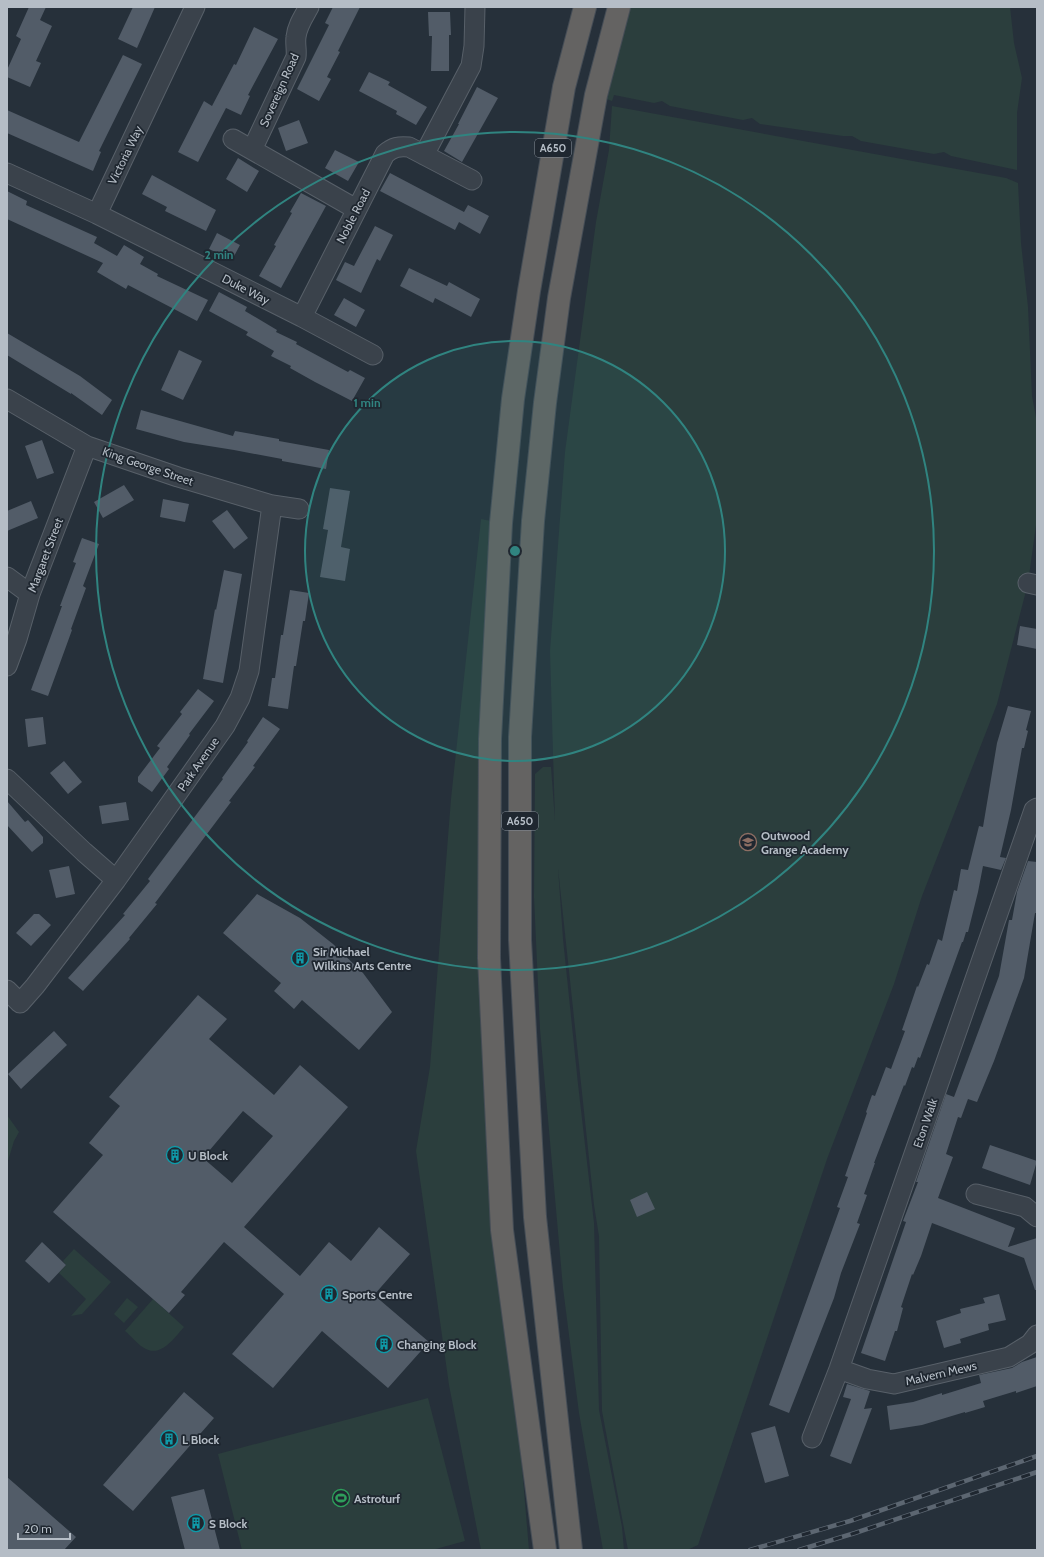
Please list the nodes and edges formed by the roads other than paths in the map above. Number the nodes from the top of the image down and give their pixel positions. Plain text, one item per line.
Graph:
1 (196, 7) edge
2 (309, 7) edge
3 (475, 7) edge
4 (585, 7) edge
5 (619, 7) edge
6 (233, 139) dead end
7 (252, 150) junction
8 (424, 155) junction
9 (7, 173) edge
10 (472, 180) dead end
11 (356, 209) junction
12 (96, 214) junction
13 (302, 317) junction
14 (373, 355) dead end
15 (7, 398) edge
16 (87, 446) junction
17 (272, 505) junction
18 (299, 509) dead end
19 (7, 577) edge
20 (30, 594) junction
21 (7, 666) edge
22 (7, 778) edge
23 (1037, 808) edge
24 (116, 880) junction
25 (7, 990) edge
26 (976, 1194) dead end
27 (1037, 1217) edge
28 (1037, 1335) edge
29 (839, 1369) junction
30 (812, 1438) dead end
31 (545, 1550) edge
32 (570, 1550) edge

1 - 12 street, Victoria Way
2 - 7 street, Sovereign Road
3 - 8 street
4 - 31 highway, A650
5 - 32 highway, A650
6 - 7 street
7 - 11 street
8 - 10 street, Noble Road
8 - 11 street, Noble Road
9 - 12 street
11 - 13 street, Noble Road
12 - 13 street, Duke Way
13 - 14 street, Duke Way
15 - 16 street, King George Street
16 - 17 street, King George Street
16 - 20 street, Margaret Street
17 - 18 street, King George Street
17 - 24 street, Park Avenue
19 - 20 street
20 - 21 street, Margaret Street
22 - 24 street
23 - 29 street, Eton Walk
24 - 25 street, Park Avenue
26 - 27 street
28 - 29 street, Malvern Mews
29 - 30 street, Eton Walk

